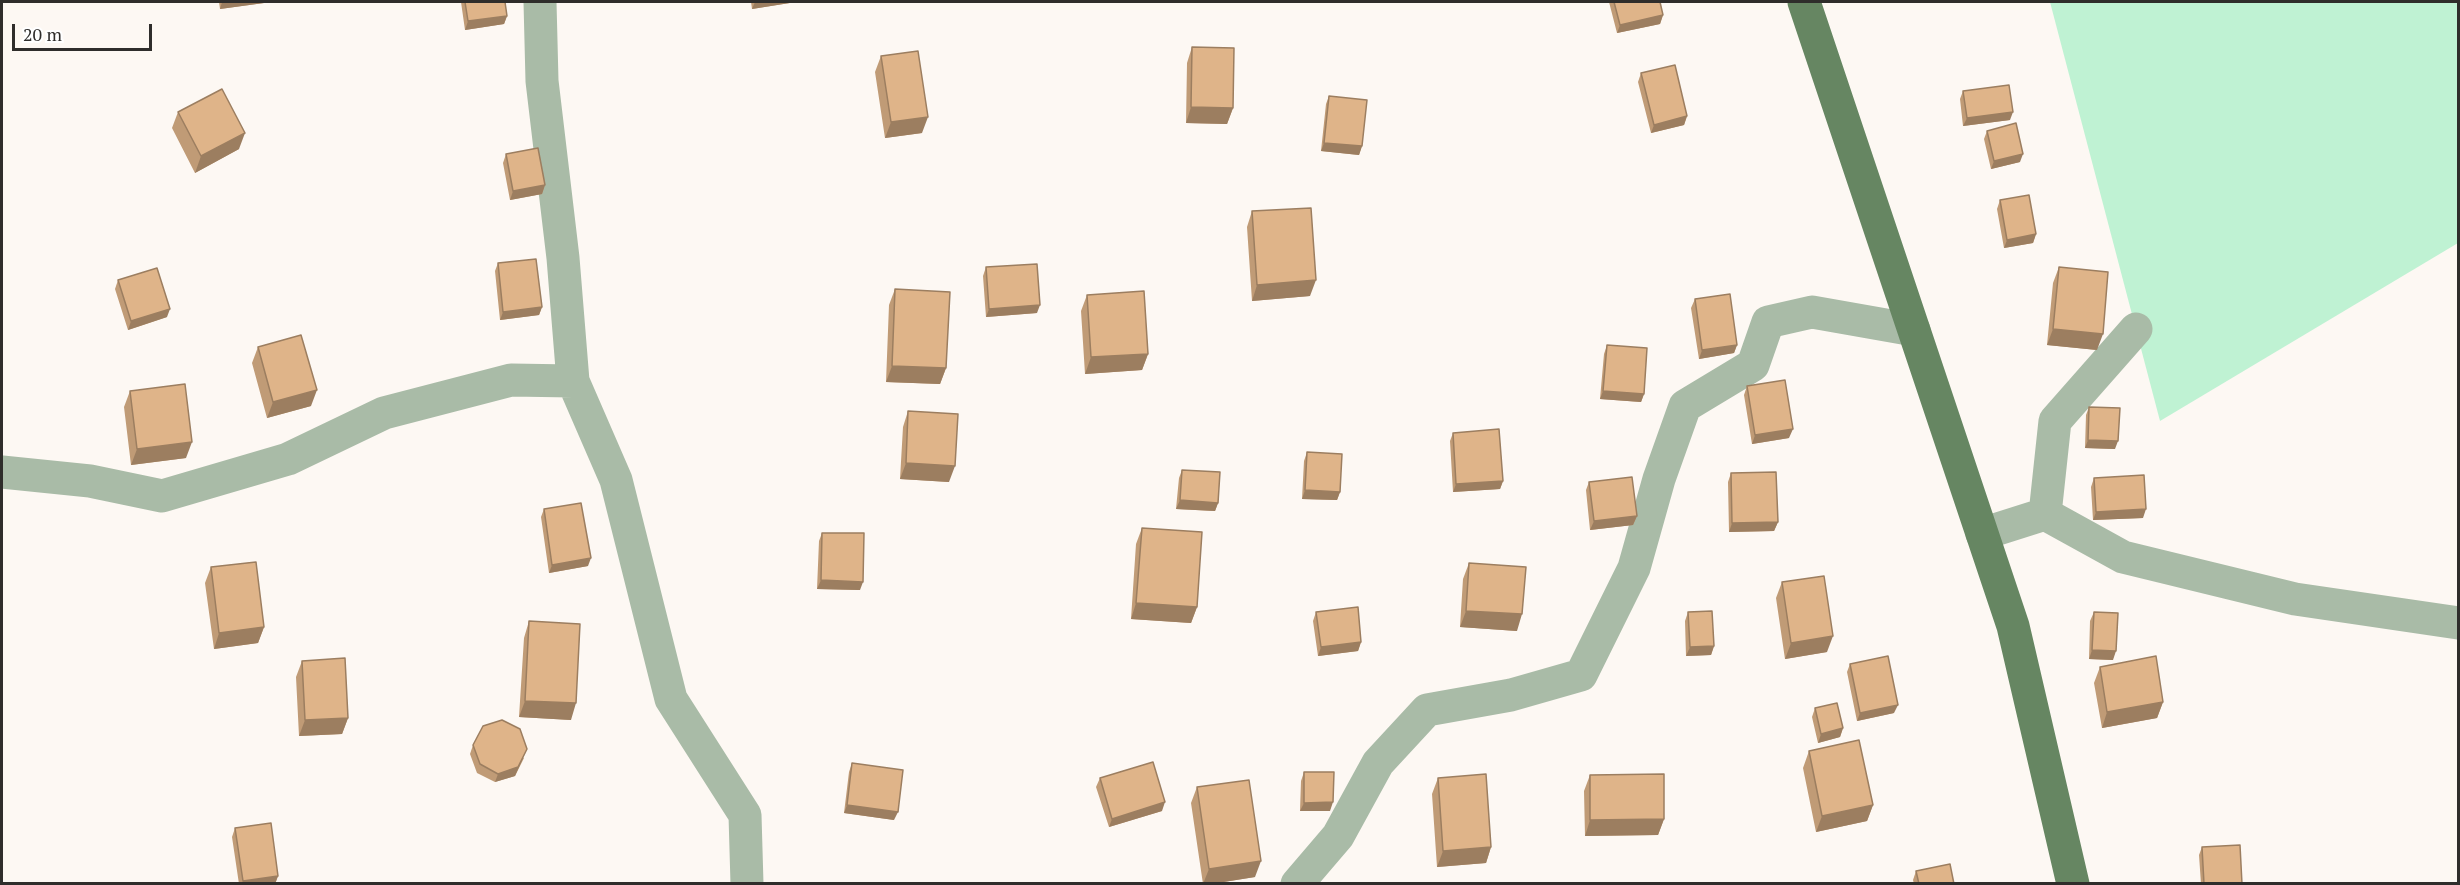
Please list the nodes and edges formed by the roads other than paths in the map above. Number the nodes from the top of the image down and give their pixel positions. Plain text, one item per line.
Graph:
1 (540, 2) edge
2 (1804, 2) edge
3 (2136, 328) dead end
4 (1914, 330) junction
5 (573, 381) junction
6 (2, 472) edge
7 (2045, 514) junction
8 (1982, 534) junction
9 (2458, 623) edge
10 (747, 884) edge
11 (1297, 884) edge
12 (2073, 884) edge

1 - 5 street
2 - 4 main road
3 - 7 street
4 - 8 main road
4 - 11 street
5 - 6 street
5 - 10 street
7 - 8 street
7 - 9 street
8 - 12 main road

